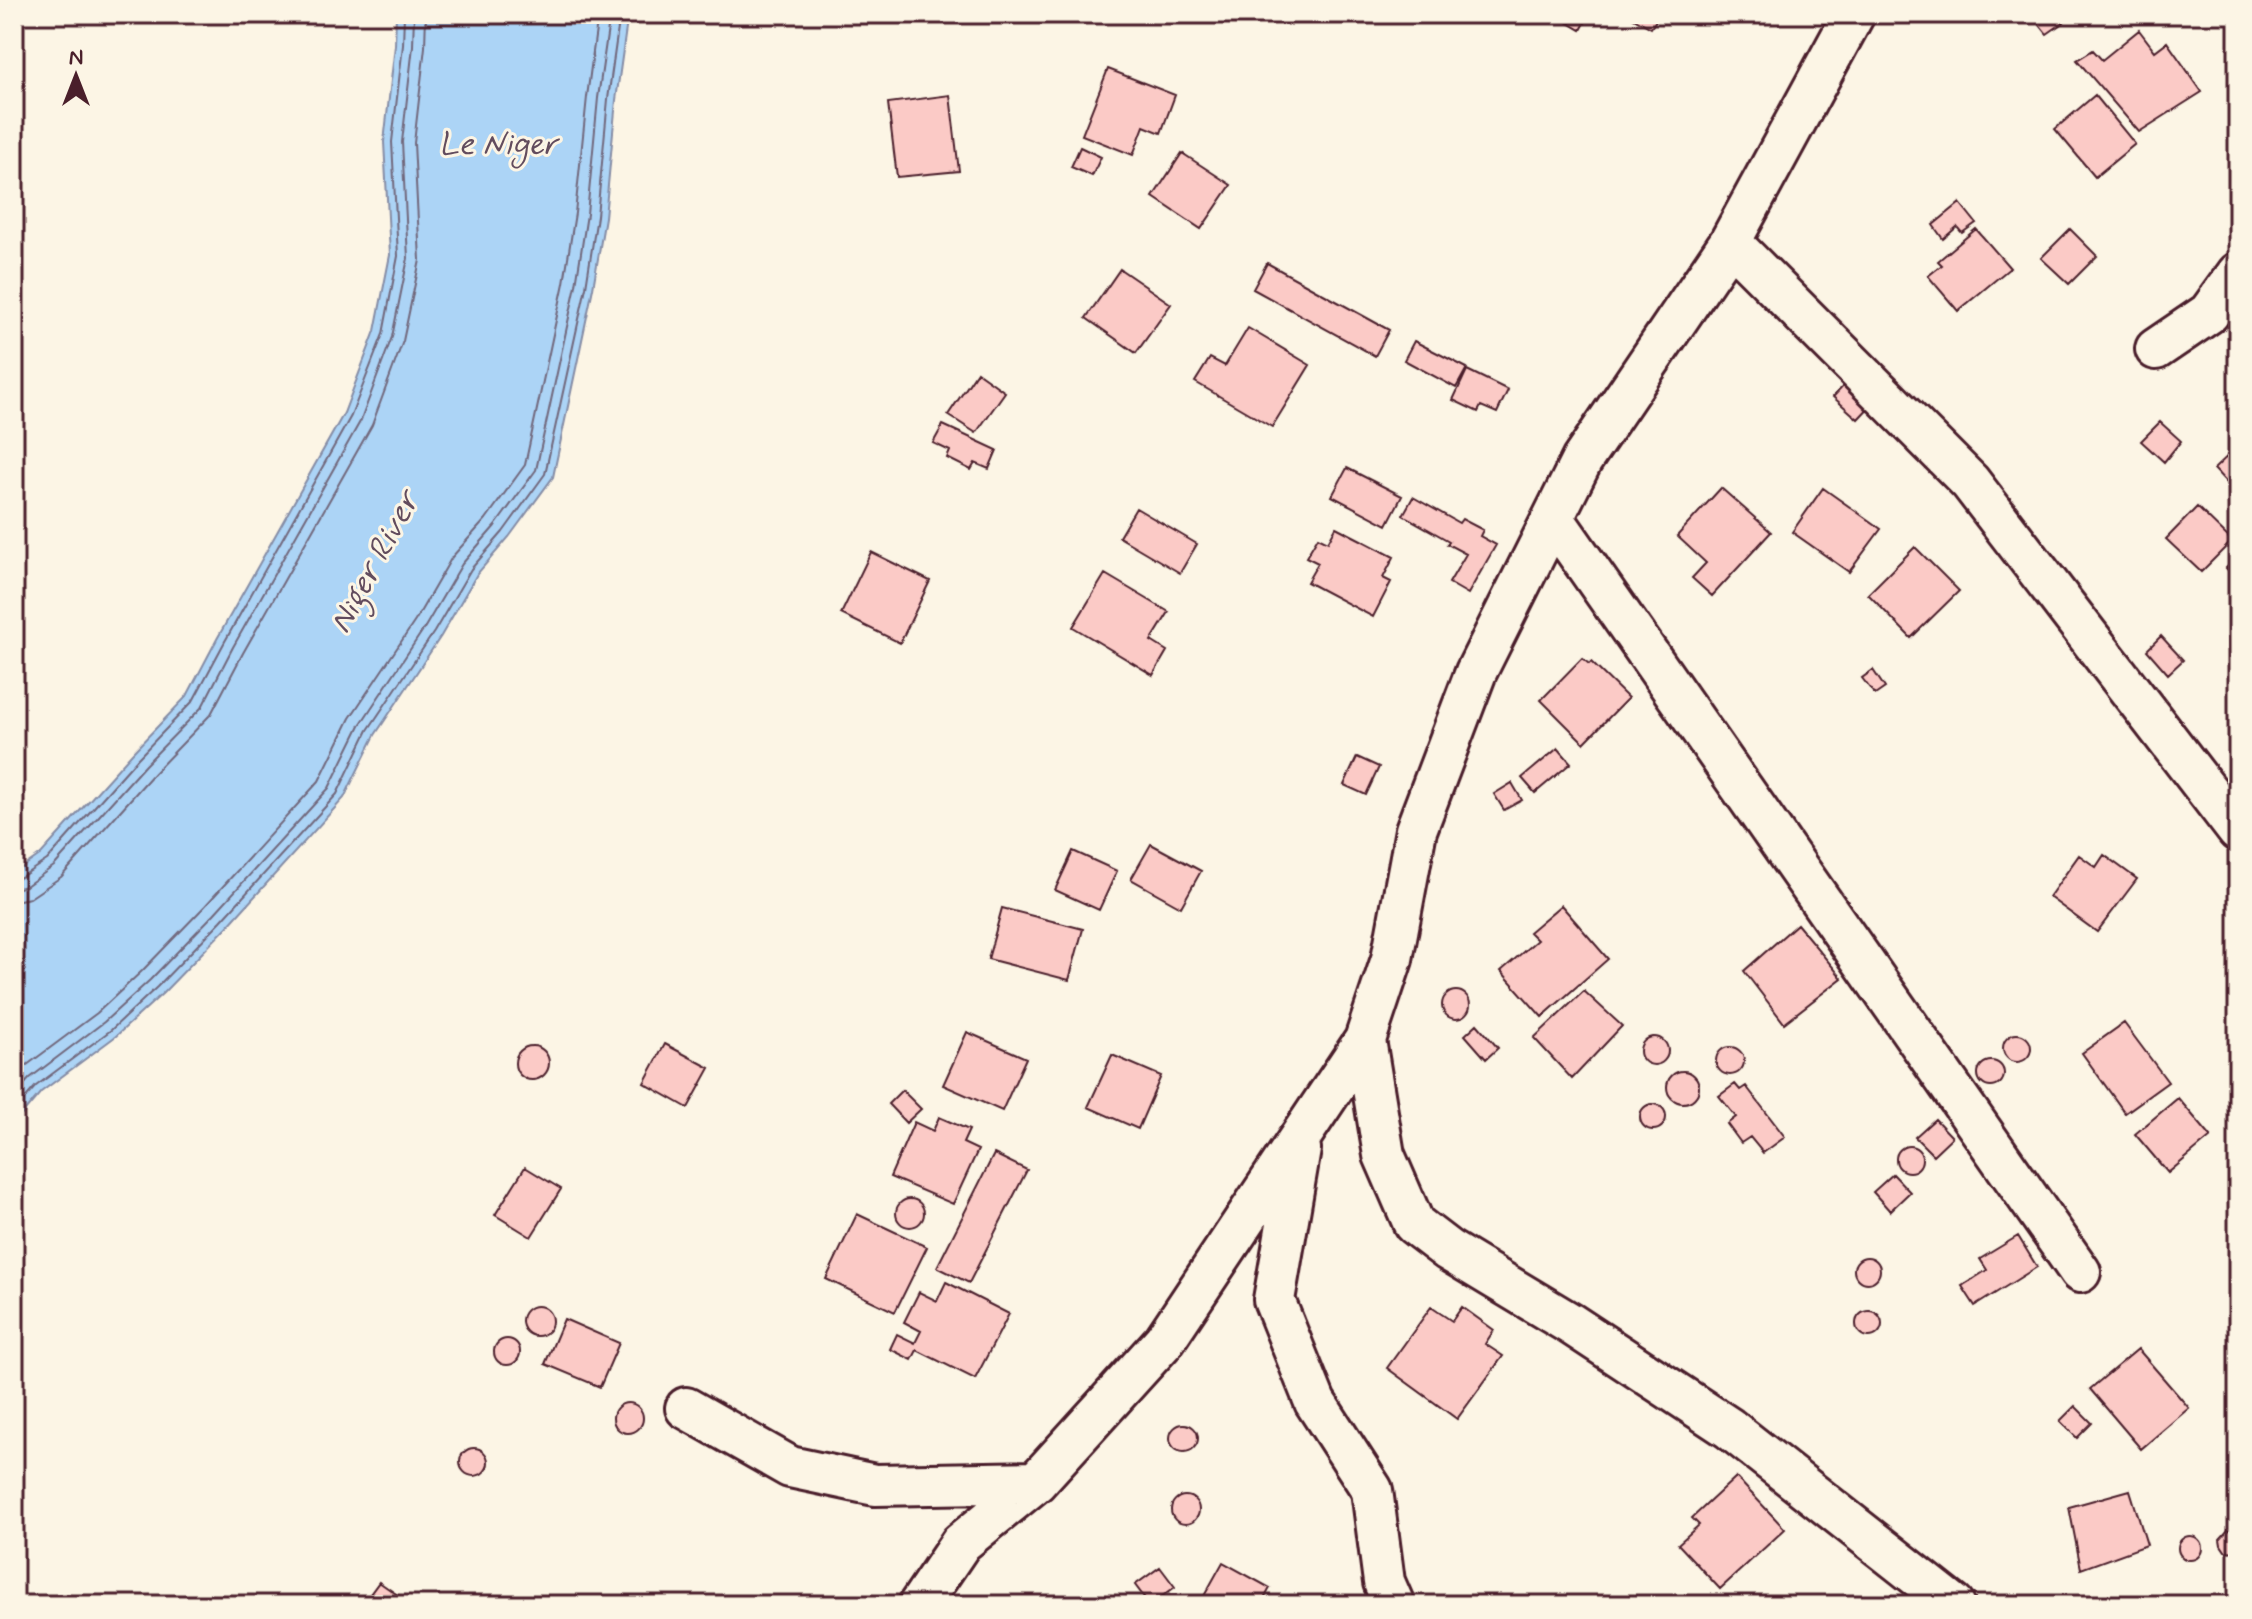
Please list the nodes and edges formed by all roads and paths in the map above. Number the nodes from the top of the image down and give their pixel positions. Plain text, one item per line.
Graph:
1 (1854, 14) edge
2 (1730, 242) junction
3 (2238, 273) edge
4 (2156, 349) dead end
5 (1553, 518) junction
6 (2238, 831) edge
7 (1365, 1040) junction
8 (1303, 1133) junction
9 (2080, 1272) dead end
10 (686, 1408) dead end
11 (1036, 1482) junction
12 (919, 1605) edge
13 (1394, 1605) edge
14 (1954, 1605) edge

1 - 2 street
2 - 5 street
2 - 6 street
3 - 4 street
5 - 7 street
5 - 9 street
7 - 8 street
7 - 14 street
8 - 11 street
8 - 13 street
10 - 11 street
11 - 12 street

